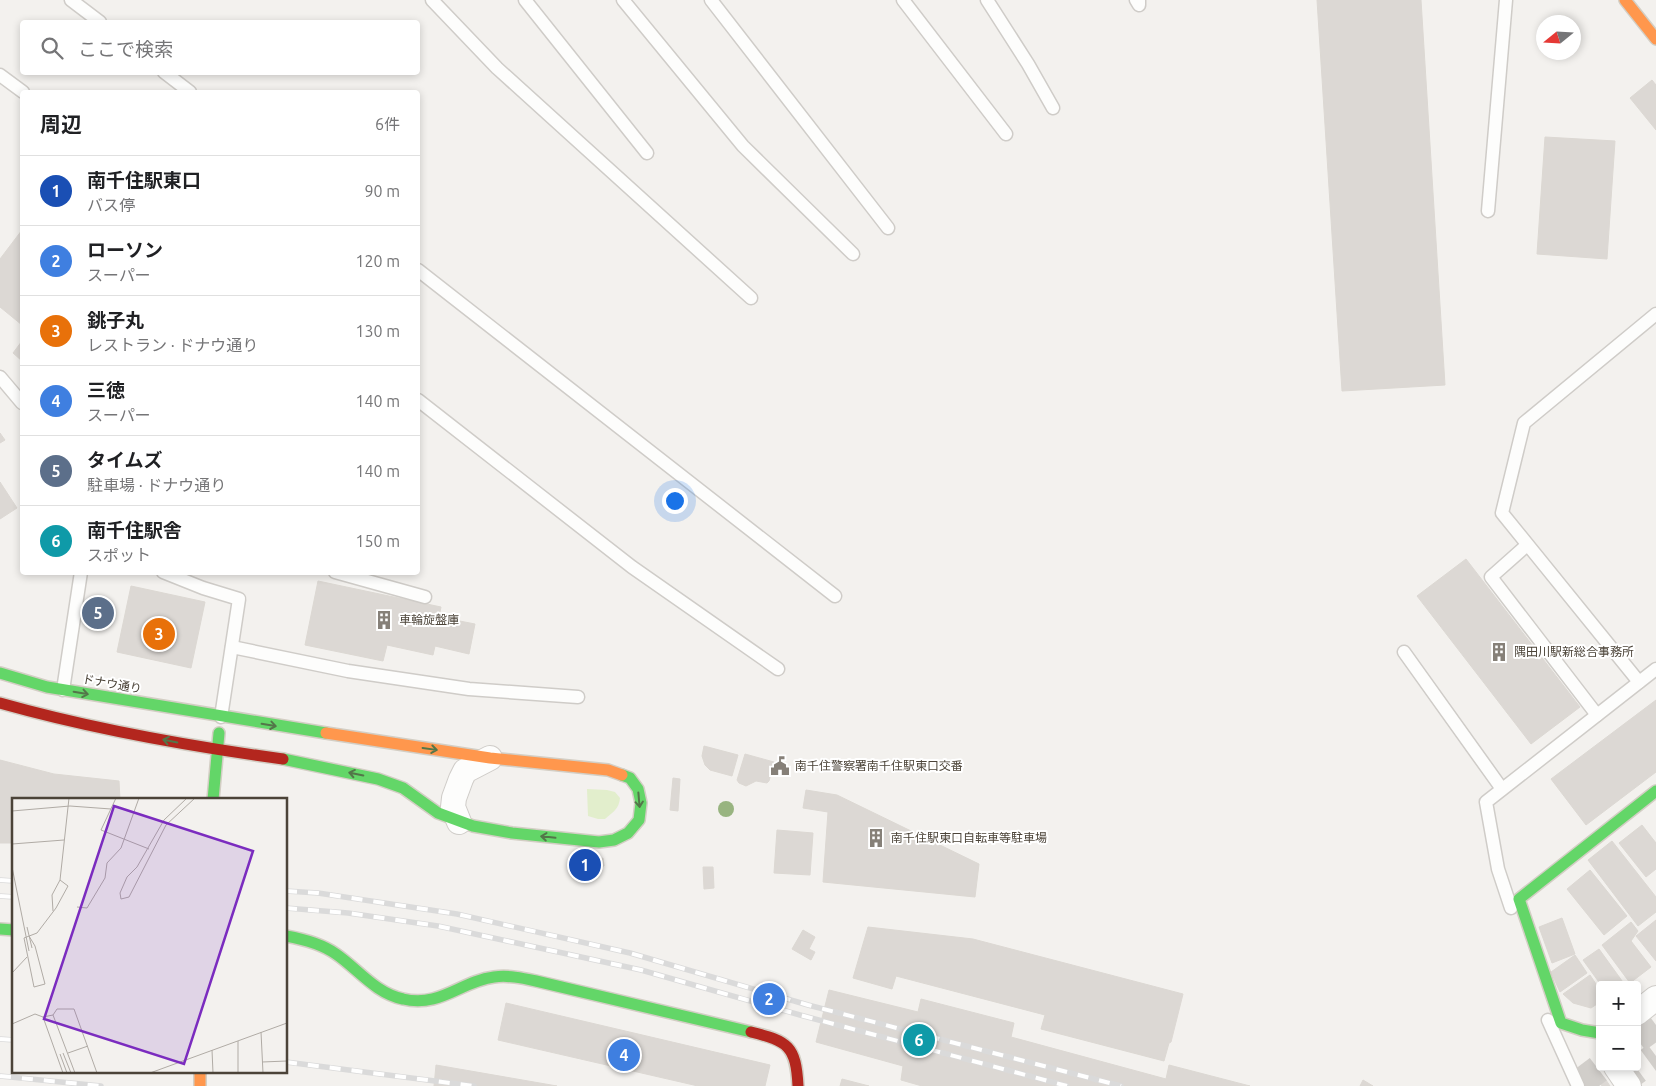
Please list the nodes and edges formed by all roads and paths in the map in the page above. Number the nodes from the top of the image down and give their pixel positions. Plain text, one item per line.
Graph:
1 (72, 0) edge
2 (432, 0) edge
3 (525, 0) edge
4 (623, 0) edge
5 (711, 0) edge
6 (903, 0) edge
7 (987, 0) edge
8 (1506, 0) edge
9 (1625, 0) edge
10 (97, 20) edge
11 (1656, 39) edge
12 (0, 75) edge
13 (168, 75) edge
14 (20, 90) edge
15 (187, 90) edge
16 (1053, 108) dead end
17 (1006, 134) dead end
18 (647, 154) dead end
19 (1488, 211) dead end
20 (888, 228) dead end
21 (853, 254) dead end
22 (420, 272) edge
23 (751, 298) dead end
24 (1656, 314) edge
25 (0, 377) edge
26 (20, 401) edge
27 (420, 402) edge
28 (1528, 545) junction
29 (81, 575) edge
30 (170, 575) edge
31 (346, 575) edge
32 (835, 596) dead end
33 (425, 597) dead end
34 (232, 647) junction
35 (1404, 652) dead end
36 (778, 669) dead end
37 (1656, 669) edge
38 (0, 673) edge
39 (1639, 682) junction
40 (63, 690) junction
41 (578, 697) dead end
42 (0, 703) edge
43 (1597, 716) junction
44 (221, 717) junction
45 (218, 750) junction
46 (490, 758) junction
47 (1502, 789) junction
48 (1656, 791) edge
49 (214, 798) edge
50 (458, 822) junction
51 (288, 936) edge
52 (1656, 998) edge
53 (1641, 1010) edge
54 (1596, 1032) edge
55 (1619, 1071) edge
56 (798, 1086) edge
57 (1578, 1086) edge
58 (1629, 1086) edge

1 - 10 lane
2 - 23 lane
3 - 18 lane
4 - 21 lane
5 - 20 lane
6 - 17 lane
7 - 16 lane
8 - 19 lane
9 - 11 street
12 - 14 lane
13 - 15 lane
22 - 32 lane
24 - 28 lane
25 - 26 lane
27 - 36 lane
28 - 39 lane
28 - 43 lane
29 - 40 lane
30 - 34 lane
31 - 33 lane
34 - 41 lane
34 - 44 lane
35 - 47 lane
37 - 39 lane
38 - 40 street, ドナウ通り
39 - 43 lane
40 -> 44 street, ドナウ通り
45 -> 42 street
43 - 47 lane
44 - 45 street
44 -> 46 street, ドナウ通り
45 - 49 street
50 -> 45 street, ドナウ通り
46 - 50 street
46 -> 50 street, ドナウ通り
47 - 57 lane
48 - 54 street
51 - 56 street
52 - 53 street
55 - 58 street

